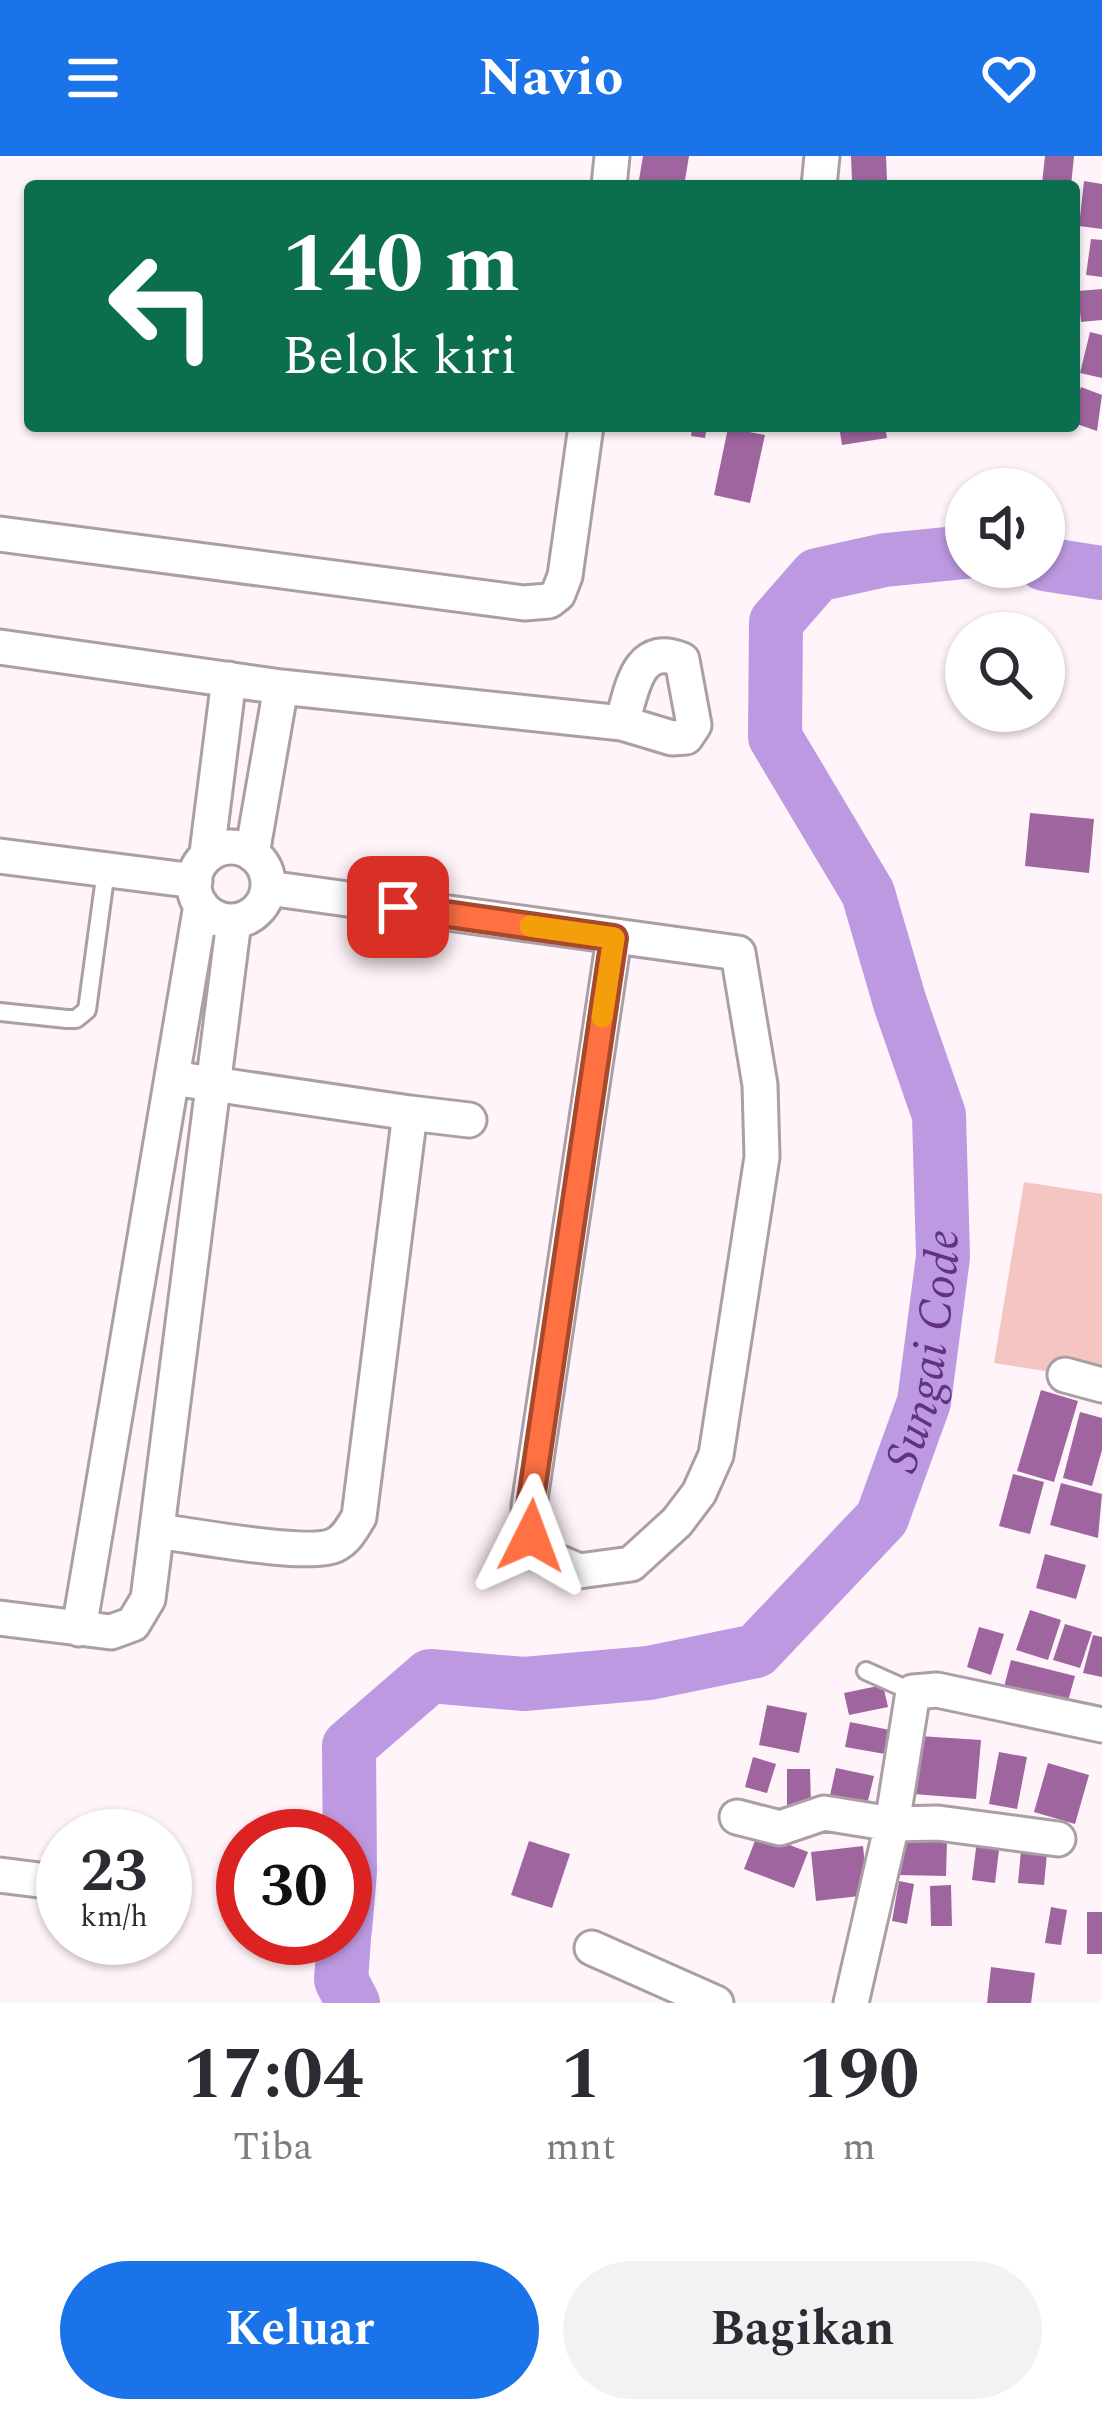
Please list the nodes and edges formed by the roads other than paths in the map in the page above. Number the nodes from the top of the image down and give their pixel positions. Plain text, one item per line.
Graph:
1 (585, 432) edge
2 (0, 533) edge
3 (0, 647) edge
4 (229, 679) junction
5 (280, 687) junction
6 (622, 723) dead end
7 (252, 854) junction
8 (0, 856) edge
9 (106, 870) junction
10 (201, 880) junction
11 (268, 888) junction
12 (234, 921) junction
13 (614, 938) junction
14 (0, 1012) edge
15 (172, 1078) junction
16 (214, 1082) junction
17 (410, 1113) junction
18 (469, 1120) dead end
19 (142, 1255) junction
20 (191, 1261) junction
21 (134, 1304) junction
22 (185, 1310) junction
23 (1065, 1376) dead end
24 (1102, 1385) edge
25 (157, 1531) junction
26 (0, 1618) edge
27 (79, 1629) junction
28 (866, 1672) dead end
29 (914, 1692) junction
30 (1102, 1725) edge
31 (737, 1817) dead end
32 (892, 1824) junction
33 (1058, 1839) dead end
34 (0, 1875) edge
35 (36, 1880) edge
36 (592, 1948) dead end
37 (716, 2003) edge
38 (851, 2003) edge

1 - 2 street
3 - 4 street
4 - 5 street
4 - 10 street
5 - 6 street
5 - 7 street
7 - 10 street
7 - 11 street
8 - 9 street
9 - 10 street
9 - 14 lane
10 - 12 street
10 - 15 street
11 - 12 street
11 - 13 street
12 - 16 street
13 - 13 street
15 - 16 street
15 - 19 street
16 - 17 street
16 - 20 street
17 - 18 street
17 - 25 street
19 - 20 street
19 - 21 street
20 - 22 street
21 - 22 street
21 - 27 street
22 - 25 street
23 - 24 street
25 - 27 street
26 - 27 street
28 - 29 lane
29 - 30 street
29 - 32 street
31 - 32 street
32 - 33 street
32 - 38 street
34 - 35 street
36 - 37 street

